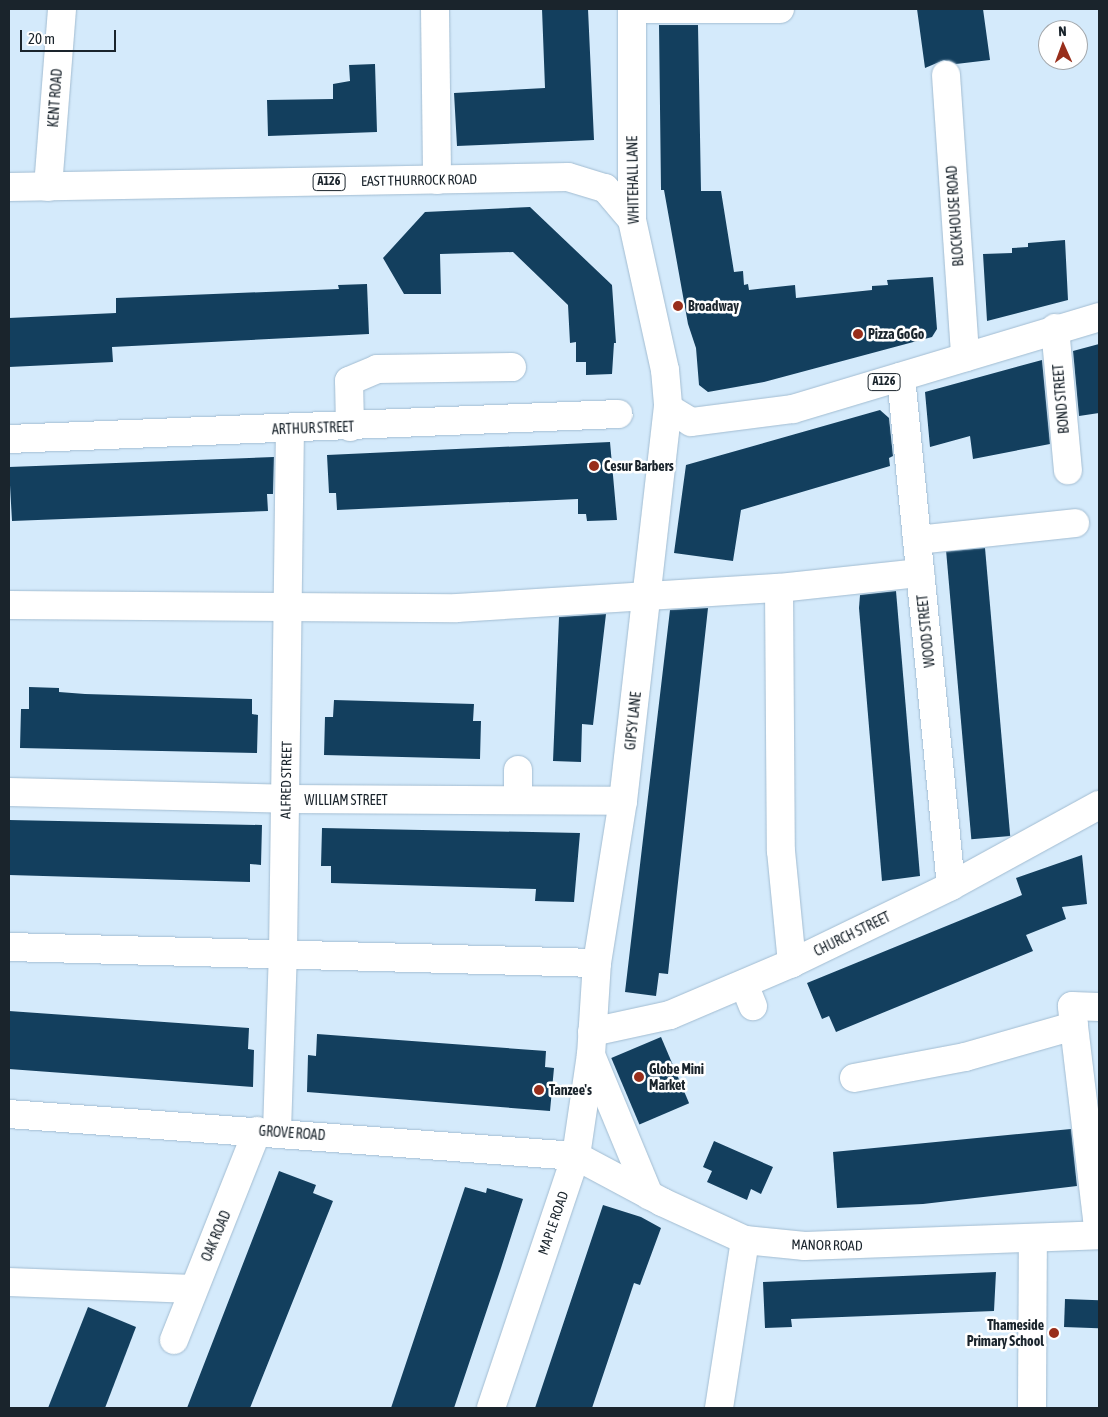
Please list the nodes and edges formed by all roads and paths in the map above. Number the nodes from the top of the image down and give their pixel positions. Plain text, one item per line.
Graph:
1 (62, 9) edge
2 (435, 9) edge
3 (632, 9) edge
4 (780, 9) edge
5 (946, 75) dead end
6 (437, 180) junction
7 (9, 187) edge
8 (48, 187) junction
9 (632, 220) junction
10 (1099, 317) edge
11 (1055, 328) junction
12 (965, 357) junction
13 (512, 367) dead end
14 (901, 377) junction
15 (668, 408) junction
16 (618, 414) dead end
17 (350, 427) junction
18 (290, 429) junction
19 (9, 439) edge
20 (1068, 470) dead end
21 (1075, 523) dead end
22 (917, 540) junction
23 (920, 573) junction
24 (779, 588) junction
25 (647, 596) junction
26 (9, 605) edge
27 (288, 609) junction
28 (518, 770) dead end
29 (9, 792) edge
30 (286, 800) junction
31 (518, 800) junction
32 (624, 801) junction
33 (1099, 805) edge
34 (951, 886) junction
35 (9, 946) edge
36 (283, 954) junction
37 (597, 963) junction
38 (792, 963) junction
39 (1099, 1007) edge
40 (1074, 1026) junction
41 (591, 1043) junction
42 (854, 1078) dead end
43 (9, 1114) edge
44 (267, 1131) junction
45 (576, 1156) junction
46 (649, 1194) junction
47 (1099, 1235) edge
48 (1032, 1238) junction
49 (745, 1240) junction
50 (9, 1282) edge
51 (194, 1289) junction
52 (174, 1340) dead end
53 (491, 1408) edge
54 (719, 1408) edge
55 (1032, 1408) edge

1 - 8 street, KENT ROAD
2 - 6 street
3 - 4 street
3 - 9 street, WHITEHALL LANE
5 - 12 street, BLOCKHOUSE ROAD
6 - 8 street, EAST THURROCK ROAD / A126
6 - 9 street, EAST THURROCK ROAD / A126
7 - 8 street, EAST THURROCK ROAD / A126
9 - 15 street, WHITEHALL LANE / A126
10 - 11 street, A126
11 - 12 street, A126
11 - 20 street, BOND STREET
12 - 14 street, A126
13 - 17 street
14 - 15 street, A126
14 - 22 street, WOOD STREET
15 - 25 street, GIPSY LANE
16 - 17 street, ARTHUR STREET
17 - 18 street, ARTHUR STREET
18 - 19 street, ARTHUR STREET
18 - 27 street, ALFRED STREET
21 - 22 street
22 - 23 street, WOOD STREET
23 - 24 street
23 - 34 street, WOOD STREET
24 - 25 street
24 - 38 street
25 - 27 street
25 - 32 street, GIPSY LANE
26 - 27 street
27 - 30 street, ALFRED STREET
28 - 31 street
29 - 30 street, WILLIAM STREET
30 - 31 street, WILLIAM STREET
30 - 36 street, ALFRED STREET
31 - 32 street, WILLIAM STREET
32 - 37 street, GIPSY LANE
33 - 34 street, CHURCH STREET
34 - 38 street, CHURCH STREET
35 - 36 street
36 - 37 street
36 - 44 street, ALFRED STREET
37 - 41 street, GIPSY LANE
38 - 41 street, CHURCH STREET
39 - 40 street
40 - 42 street
40 - 47 street
41 - 45 street, MAPLE ROAD
41 - 46 street
43 - 44 street, GROVE ROAD
44 - 45 street, GROVE ROAD
44 - 51 street, OAK ROAD
45 - 46 street, MANOR ROAD
45 - 53 street, MAPLE ROAD
46 - 49 street, MANOR ROAD
47 - 48 street, MANOR ROAD
48 - 49 street, MANOR ROAD
48 - 55 street
49 - 54 street
50 - 51 street
51 - 52 street, OAK ROAD

